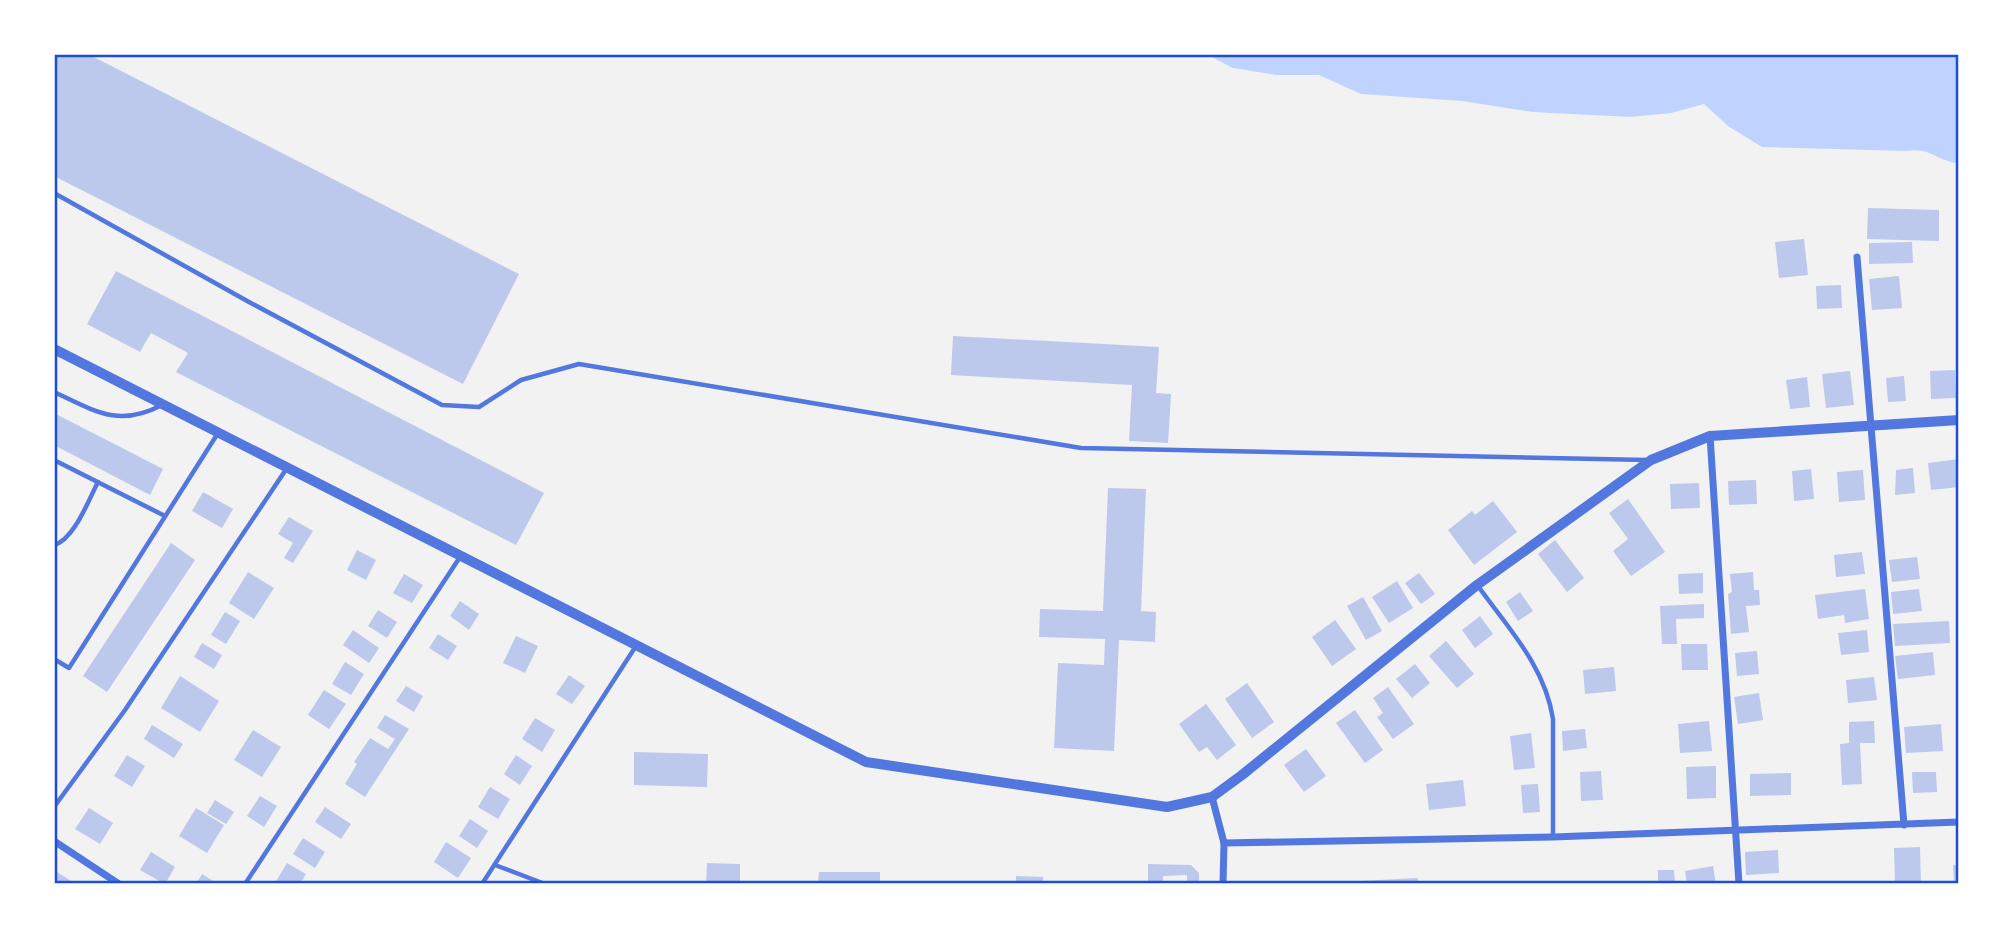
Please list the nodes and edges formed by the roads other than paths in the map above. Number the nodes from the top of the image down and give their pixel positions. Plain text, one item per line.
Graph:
1 (54, 193) edge
2 (1857, 257) dead end
3 (54, 349) edge
4 (54, 392) edge
5 (163, 404) junction
6 (1959, 420) edge
7 (1870, 426) junction
8 (218, 432) junction
9 (1710, 436) junction
10 (54, 460) edge
11 (1651, 460) junction
12 (287, 467) junction
13 (98, 482) junction
14 (165, 516) junction
15 (54, 545) edge
16 (461, 556) junction
17 (1477, 585) junction
18 (636, 645) junction
19 (54, 659) edge
20 (1212, 797) junction
21 (54, 807) edge
22 (1959, 822) edge
23 (1904, 824) junction
24 (1736, 829) junction
25 (1553, 837) junction
26 (54, 841) edge
27 (1224, 843) junction
28 (495, 865) junction
29 (119, 884) edge
30 (245, 884) edge
31 (482, 884) edge
32 (545, 884) edge
33 (1223, 884) edge
34 (1739, 884) edge

1 - 11 lane
2 - 7 street
3 - 5 street
4 - 5 lane
5 - 8 street
6 - 7 street
7 - 9 street
7 - 23 street
8 - 12 street
8 - 14 lane
9 - 11 street
9 - 24 street
10 - 13 lane
11 - 17 street
12 - 16 street
12 - 21 lane
13 - 14 lane
13 - 15 lane
14 - 19 lane
16 - 18 street
16 - 30 lane
17 - 20 street
17 - 25 lane
18 - 20 street
18 - 28 lane
20 - 27 street
22 - 23 street
23 - 24 street
24 - 25 street
24 - 34 street
25 - 27 street
26 - 29 street
27 - 33 street
28 - 31 lane
28 - 32 lane

